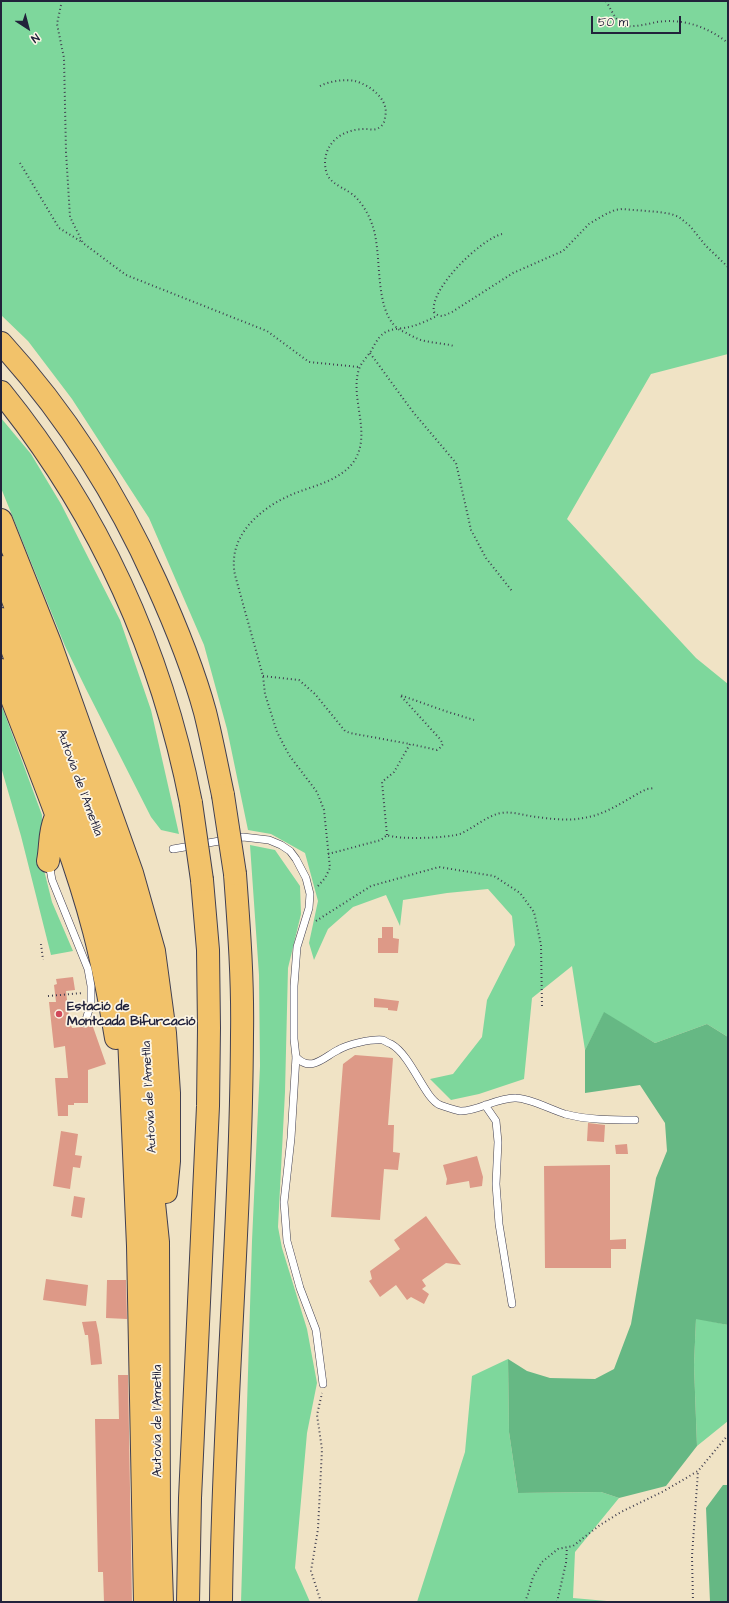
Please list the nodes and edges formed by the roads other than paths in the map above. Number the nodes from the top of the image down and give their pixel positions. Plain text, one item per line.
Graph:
1 (1, 343) edge
2 (1, 392) edge
3 (1, 520) edge
4 (1, 567) edge
5 (1, 620) edge
6 (1, 670) edge
7 (56, 816) junction
8 (173, 849) dead end
9 (69, 854) junction
10 (48, 860) junction
11 (85, 1023) dead end
12 (296, 1057) junction
13 (130, 1081) junction
14 (485, 1105) junction
15 (635, 1120) dead end
16 (158, 1242) junction
17 (512, 1304) dead end
18 (323, 1384) road end
19 (145, 1602) edge
20 (162, 1602) edge
21 (188, 1602) edge
22 (221, 1602) edge

1 - 22 highway, bridge
2 - 21 highway, bridge
3 - 16 highway
4 - 16 highway, Autovia de l'Ametlla
5 - 13 highway, Autovia de l'Ametlla
6 - 7 highway
7 - 9 highway
7 - 10 highway
8 - 12 lane
9 - 10 highway
9 - 13 highway
10 - 11 lane
12 - 14 lane
12 - 18 lane
13 - 19 highway, Autovia de l'Ametlla
14 - 15 lane
14 - 17 lane
16 - 20 highway, Autovia de l'Ametlla

